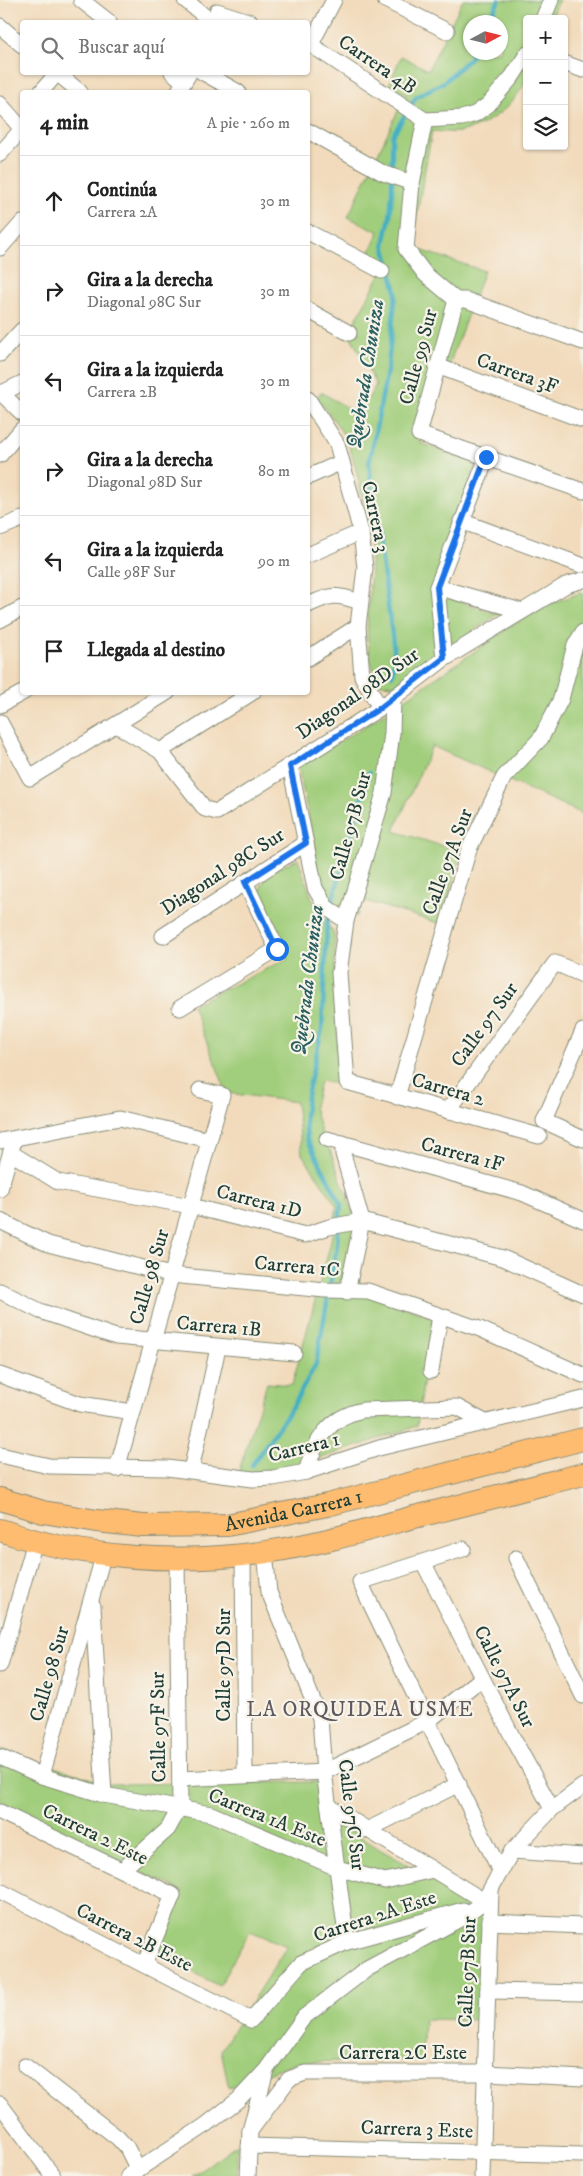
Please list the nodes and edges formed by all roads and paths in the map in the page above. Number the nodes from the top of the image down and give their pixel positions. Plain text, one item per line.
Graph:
1 (81, 0) edge
2 (185, 0) edge
3 (334, 0) edge
4 (385, 0) edge
5 (550, 0) edge
6 (216, 14) edge
7 (544, 15) edge
8 (106, 20) edge
9 (242, 20) edge
10 (0, 26) edge
11 (447, 31) dead end
12 (20, 43) edge
13 (310, 43) edge
14 (523, 60) edge
15 (568, 64) edge
16 (583, 70) edge
17 (54, 75) edge
18 (59, 75) edge
19 (207, 75) edge
20 (43, 90) edge
21 (77, 90) edge
22 (234, 90) edge
23 (0, 104) edge
24 (421, 118) junction
25 (20, 127) edge
26 (20, 131) edge
27 (310, 132) edge
28 (0, 154) edge
29 (407, 181) junction
30 (20, 225) edge
31 (310, 233) edge
32 (0, 248) edge
33 (382, 271) dead end
34 (461, 300) junction
35 (310, 311) edge
36 (20, 332) edge
37 (349, 333) dead end
38 (583, 342) edge
39 (0, 354) edge
40 (436, 366) junction
41 (20, 384) edge
42 (1, 392) edge
43 (310, 402) edge
44 (20, 411) edge
45 (583, 420) edge
46 (20, 431) edge
47 (0, 455) edge
48 (486, 457) junction
49 (342, 462) junction
50 (310, 476) edge
51 (583, 491) edge
52 (20, 520) edge
53 (461, 521) junction
54 (0, 528) edge
55 (361, 532) junction
56 (310, 554) edge
57 (582, 562) edge
58 (579, 581) edge
59 (437, 587) junction
60 (360, 602) junction
61 (310, 604) edge
62 (20, 609) edge
63 (521, 611) junction
64 (0, 620) edge
65 (358, 626) junction
66 (583, 632) edge
67 (310, 657) edge
68 (444, 658) junction
69 (20, 694) edge
70 (163, 695) edge
71 (248, 695) edge
72 (393, 699) junction
73 (0, 705) edge
74 (380, 708) junction
75 (0, 722) edge
76 (116, 725) junction
77 (160, 751) junction
78 (290, 766) junction
79 (306, 843) junction
80 (245, 882) junction
81 (336, 914) junction
82 (162, 936) dead end
83 (583, 975) edge
84 (180, 1008) dead end
85 (583, 1031) edge
86 (578, 1055) edge
87 (347, 1082) joint
88 (200, 1090) dead end
89 (397, 1097) junction
90 (448, 1111) junction
91 (539, 1136) dead end
92 (583, 1138) edge
93 (7, 1139) edge
94 (327, 1139) dead end
95 (209, 1140) junction
96 (343, 1143) junction
97 (11, 1153) junction
98 (0, 1189) edge
99 (191, 1206) junction
100 (583, 1220) edge
101 (0, 1221) edge
102 (356, 1222) junction
103 (171, 1274) junction
104 (0, 1291) edge
105 (336, 1291) junction
106 (583, 1294) edge
107 (440, 1316) junction
108 (153, 1341) junction
109 (218, 1348) junction
110 (294, 1354) dead end
111 (431, 1371) dead end
112 (0, 1375) edge
113 (583, 1375) edge
114 (583, 1399) edge
115 (133, 1412) junction
116 (485, 1422) junction
117 (583, 1439) edge
118 (0, 1455) edge
119 (117, 1469) junction
120 (191, 1470) junction
121 (306, 1472) junction
122 (583, 1474) edge
123 (0, 1499) edge
124 (0, 1530) edge
125 (34, 1541) junction
126 (463, 1548) dead end
127 (254, 1553) junction
128 (104, 1554) junction
129 (516, 1558) dead end
130 (177, 1559) junction
131 (423, 1562) junction
132 (93, 1594) junction
133 (0, 1665) edge
134 (482, 1678) junction
135 (583, 1696) edge
136 (428, 1721) junction
137 (0, 1758) edge
138 (324, 1772) junction
139 (245, 1775) junction
140 (42, 1776) junction
141 (180, 1778) junction
142 (459, 1784) junction
143 (582, 1786) edge
144 (104, 1795) junction
145 (329, 1806) junction
146 (180, 1807) junction
147 (552, 1809) junction
148 (0, 1812) edge
149 (367, 1830) junction
150 (512, 1851) junction
151 (583, 1856) edge
152 (337, 1868) junction
153 (122, 1870) junction
154 (433, 1870) junction
155 (500, 1871) junction
156 (0, 1891) edge
157 (484, 1898) junction
158 (490, 1922) junction
159 (583, 1926) edge
160 (347, 1942) junction
161 (144, 1965) junction
162 (488, 1991) junction
163 (583, 1993) edge
164 (251, 2020) joint
165 (25, 2066) dead end
166 (266, 2070) junction
167 (485, 2073) junction
168 (583, 2078) edge
169 (0, 2104) edge
170 (250, 2131) junction
171 (249, 2146) junction
172 (483, 2152) junction
173 (583, 2155) edge
174 (133, 2173) edge
175 (53, 2176) edge
176 (248, 2176) edge
177 (482, 2176) edge

1 - 8 street
2 - 6 street
3 - 13 street
4 - 11 street
5 - 7 street
6 - 9 street
10 - 12 street
13 - 24 street, Carrera 4B
14 - 24 street
15 - 16 street
17 - 20 street
18 - 21 street
19 - 22 street
23 - 25 street
24 - 29 street
26 - 28 street
27 - 29 street
29 - 34 street
30 - 32 street
31 - 33 street
34 - 38 street
34 - 40 street, Calle 99 Sur
35 - 37 street
36 - 39 street
40 - 45 street, Carrera 3F
40 - 48 street, Calle 99 Sur
41 - 42 street
42 - 44 street
43 - 49 street, Carrera 3
46 - 47 street
48 - 51 street
48 - 53 street
49 - 50 street
49 - 55 street, Carrera 3
52 - 54 street
53 - 57 street
53 - 59 street
55 - 56 street
55 - 60 street, Carrera 3
57 - 58 street
58 - 63 street, Diagonal 98D Sur
59 - 63 street
59 - 68 street
60 - 61 street
60 - 65 street, Carrera 3
62 - 64 street
63 - 68 street, Diagonal 98D Sur
65 - 67 street
65 - 74 street, Carrera 3
66 - 89 street, Calle 97A Sur
68 - 72 street, Diagonal 98D Sur
69 - 73 street
70 - 76 street
71 - 77 street
72 - 74 street, Diagonal 98D Sur
72 - 81 street, Calle 97B Sur
74 - 78 street, Diagonal 98D Sur
75 - 76 street
76 - 77 street
77 - 78 street, Diagonal 98D Sur
78 - 79 street
79 - 80 street, Diagonal 98C Sur
79 - 81 street
80 - 82 street, Diagonal 98C Sur
80 - 84 street
81 - 87 street, Calle 97B Sur
83 - 90 street, Calle 97 Sur
85 - 86 street
86 - 92 street
87 - 89 street, Carrera 2
88 - 95 street, Calle 98 Sur
89 - 90 street, Carrera 2
90 - 91 street, Carrera 2
93 - 95 street
93 - 97 street
94 - 96 street, Carrera 1F
95 - 99 street, Calle 98 Sur
96 - 100 street, Carrera 1F
96 - 102 street
97 - 98 street
97 - 99 street, Carrera 1D
99 - 102 street, Carrera 1D
99 - 103 street, Calle 98 Sur
101 - 103 street, Carrera 1C
102 - 105 street
102 - 106 street, Carrera 1D
103 - 105 street, Carrera 1C
103 - 108 street, Calle 98 Sur
104 - 108 street, Carrera 1B
105 - 107 street, Carrera 1C
107 - 111 street
107 - 113 street, Carrera 1C
108 - 109 street, Carrera 1B
108 - 115 street, Calle 98 Sur
109 - 110 street, Carrera 1B
109 - 120 street
112 - 115 street
114 - 116 street, Carrera 1
115 - 119 street, Calle 98 Sur
116 - 121 street, Carrera 1
116 - 121 street
117 - 123 highway, Avenida Carrera 1
118 - 119 street, Carrera 1
119 - 120 street, Carrera 1
120 - 121 street, Carrera 1
122 - 127 highway, Avenida Carrera 1
124 - 125 highway, Avenida Carrera 1
125 - 128 highway, Avenida Carrera 1
125 - 133 street
126 - 131 street
127 - 130 highway, Avenida Carrera 1
127 - 138 street, Calle 97C Sur
127 - 139 street, Calle 97D Sur
128 - 130 highway, Avenida Carrera 1
128 - 132 street, Calle 98 Sur
129 - 135 street
130 - 141 street, Calle 97F Sur
131 - 134 street, Calle 97A Sur
131 - 136 street
132 - 140 street, Calle 98 Sur
132 - 144 street
134 - 136 street, Carrera 1A Este
134 - 147 street, Calle 97A Sur
136 - 138 street, Carrera 1A Este
136 - 142 street
137 - 140 street, Carrera 1A Este
138 - 139 street, Carrera 1A Este
138 - 145 street, Calle 97C Sur
139 - 141 street, Carrera 1A Este
140 - 144 street, Carrera 1A Este
141 - 146 street, Calle 97F Sur
142 - 149 street
142 - 155 street
143 - 147 street
144 - 146 street, Carrera 1A Este
145 - 149 street
145 - 152 street, Calle 97C Sur
146 - 152 street, Carrera 1A Este
146 - 153 street, Calle 97F Sur
147 - 150 street
148 - 153 street, Carrera 2 Este
149 - 154 street
150 - 151 street
150 - 155 street
152 - 154 street, Carrera 1A Este
152 - 160 street, Calle 97C Sur
153 - 161 street, Carrera 2 Este
154 - 157 street
155 - 157 street
156 - 161 street, Carrera 2B Este
157 - 158 street, Calle 97B Sur
157 - 160 street, Carrera 2A Este
157 - 166 street
158 - 159 street
158 - 162 street, Calle 97B Sur
160 - 164 street, Carrera 2A Este
161 - 164 street, Carrera 2B Este
162 - 163 street
162 - 167 street, Calle 97B Sur
165 - 174 street
166 - 170 street
166 - 174 street
167 - 168 street, Carrera 2C Este
167 - 170 street, Carrera 2C Este
167 - 172 street, Calle 97B Sur
169 - 175 street
170 - 171 street
171 - 172 street, Carrera 3 Este
171 - 176 street
172 - 173 street, Carrera 3 Este
172 - 177 street, Calle 97B Sur

